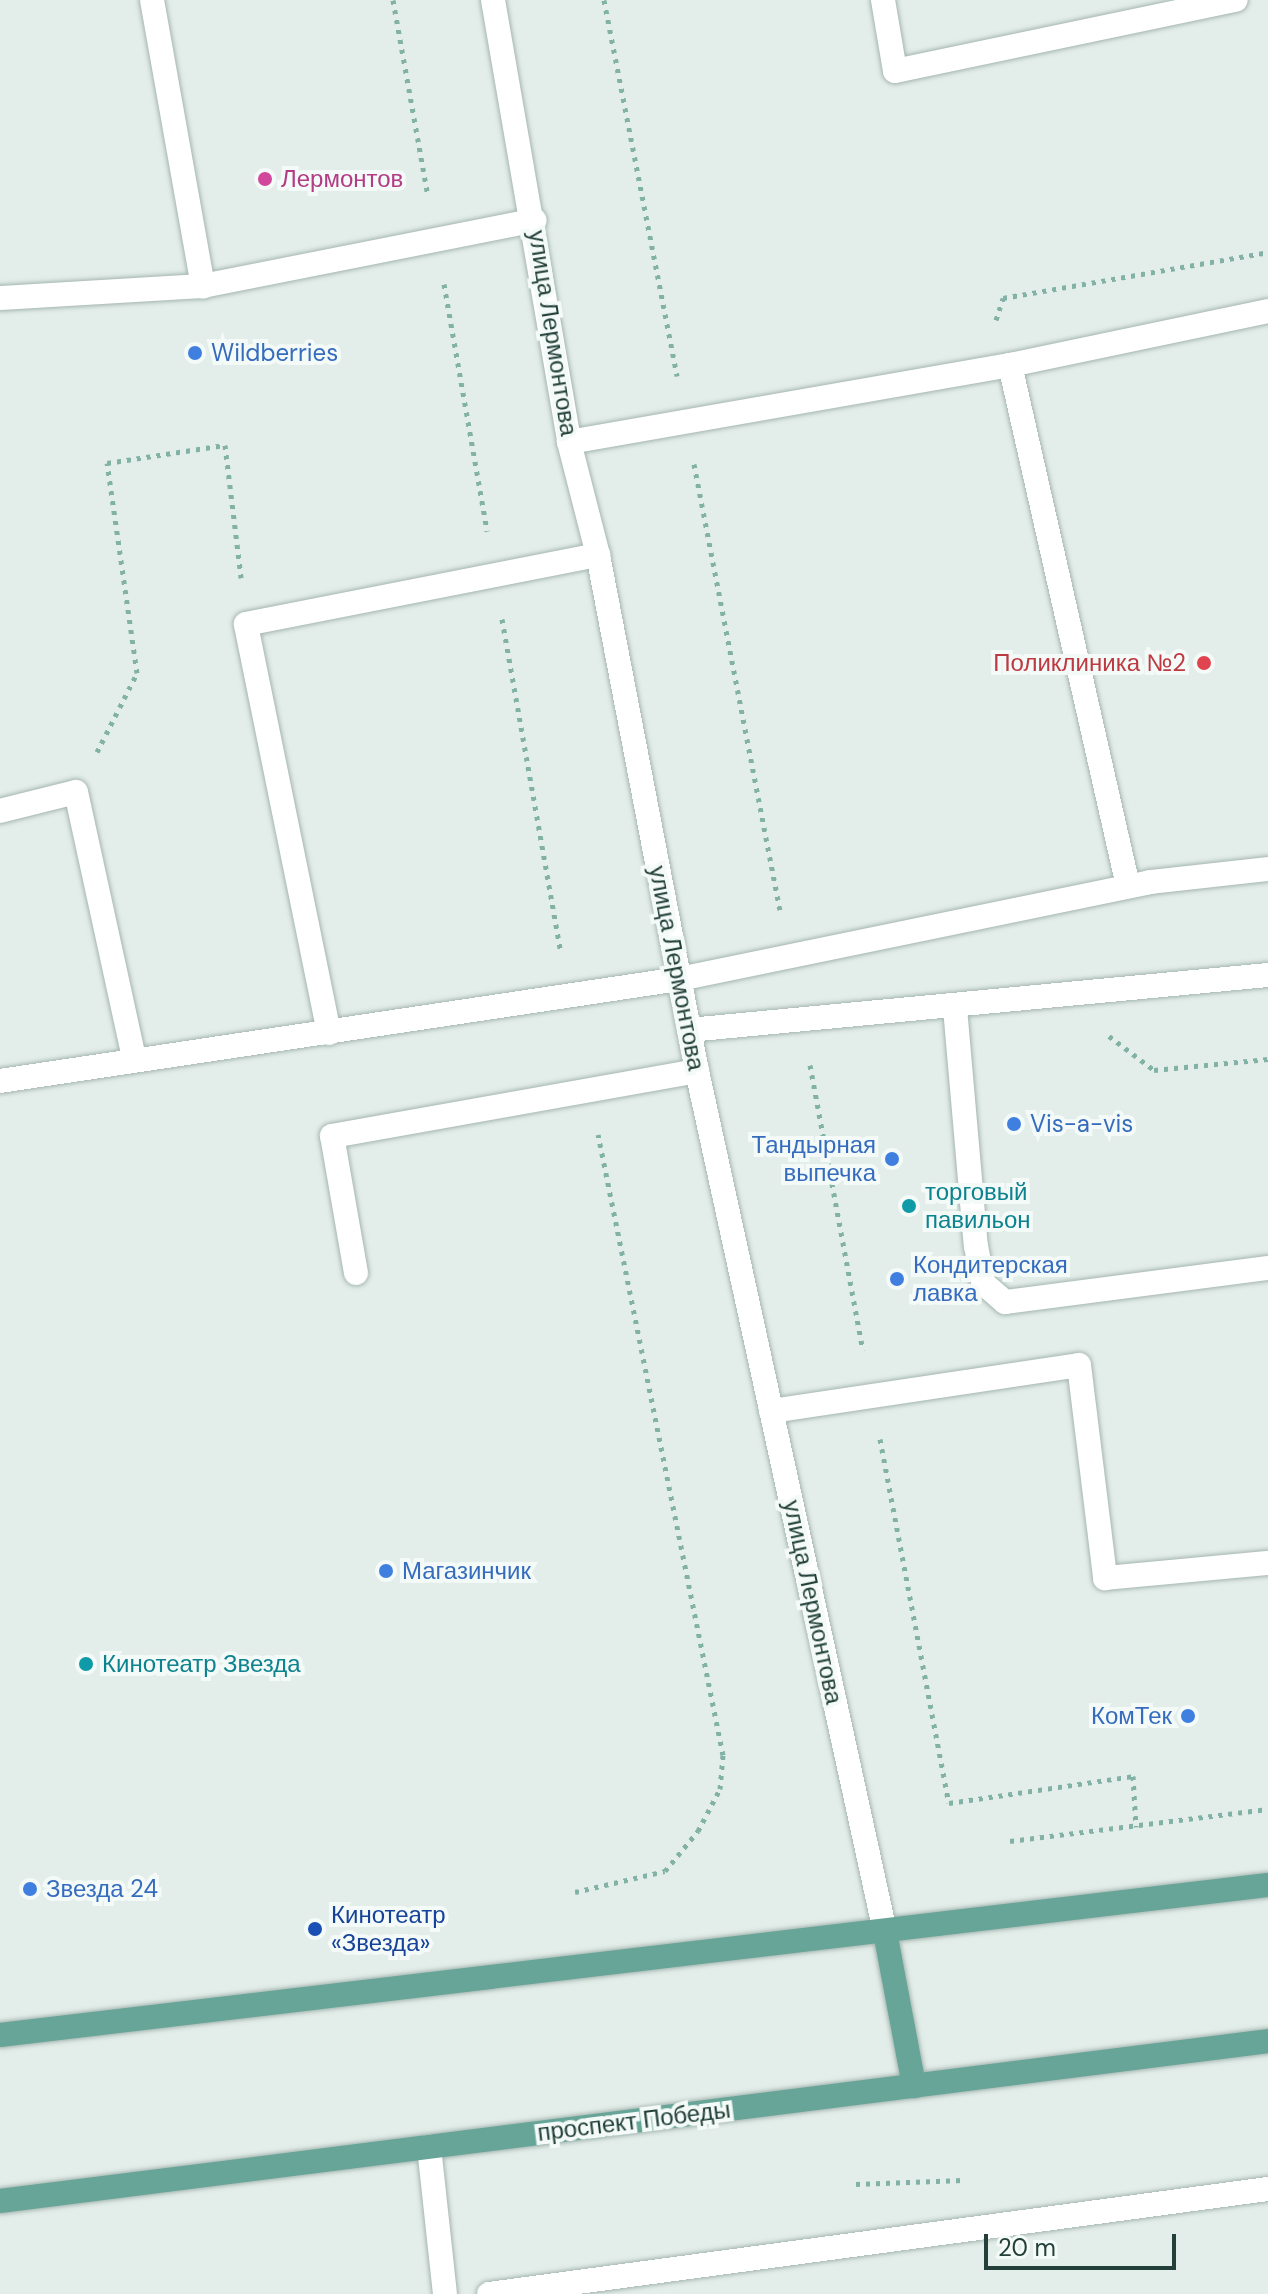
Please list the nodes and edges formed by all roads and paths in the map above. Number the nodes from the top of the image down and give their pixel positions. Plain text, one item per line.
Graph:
1 (152, 0) edge
2 (393, 0) edge
3 (493, 0) edge
4 (604, 0) edge
5 (883, 0) edge
6 (1236, 0) edge
7 (535, 220) junction
8 (436, 240) junction
9 (1268, 252) edge
10 (203, 286) junction
11 (0, 298) edge
12 (1268, 311) edge
13 (1010, 365) junction
14 (980, 370) junction
15 (685, 421) junction
16 (569, 442) junction
17 (598, 555) junction
18 (494, 572) junction
19 (246, 624) junction
20 (76, 792) junction
21 (0, 811) edge
22 (1268, 869) edge
23 (1128, 886) junction
24 (789, 956) junction
25 (1268, 975) edge
26 (679, 979) junction
27 (568, 996) junction
28 (955, 1008) junction
29 (801, 1022) junction
30 (689, 1030) junction
31 (329, 1033) junction
32 (1106, 1034) dead end
33 (134, 1059) junction
34 (1268, 1059) edge
35 (697, 1071) junction
36 (0, 1081) edge
37 (589, 1091) junction
38 (1268, 1268) edge
39 (356, 1273) dead end
40 (872, 1396) junction
41 (771, 1411) junction
42 (1268, 1563) edge
43 (1268, 1809) edge
44 (1136, 1827) junction
45 (1010, 1841) dead end
46 (1268, 1885) edge
47 (575, 1892) dead end
48 (885, 1932) junction
49 (0, 2035) edge
50 (1268, 2041) edge
51 (914, 2086) junction
52 (429, 2147) junction
53 (967, 2180) dead end
54 (856, 2184) dead end
55 (1268, 2189) edge
56 (0, 2201) edge
57 (445, 2294) edge
58 (489, 2294) edge

1 - 10 main road
2 - 8 path
3 - 7 main road, улица Лермонтова
4 - 15 path
5 - 6 main road
7 - 8 main road
7 - 16 main road, улица Лермонтова
8 - 10 main road
8 - 18 path
9 - 14 path
10 - 11 main road
12 - 13 main road
13 - 14 main road
13 - 23 main road
14 - 15 main road
15 - 16 main road
15 - 24 path
16 - 17 main road, улица Лермонтова
17 - 18 main road
17 - 26 main road, улица Лермонтова
18 - 19 main road
18 - 27 path
19 - 20 path
19 - 31 main road
20 - 21 main road
20 - 33 main road
22 - 23 main road
23 - 24 main road
24 - 26 main road
25 - 28 main road
26 - 27 main road
26 - 30 main road, улица Лермонтова
27 - 31 main road
28 - 29 main road
28 - 38 main road
29 - 30 main road
29 - 40 path
30 - 35 main road, улица Лермонтова
31 - 33 main road
32 - 34 path
33 - 36 main road
35 - 37 main road
35 - 41 main road, улица Лермонтова
37 - 39 main road
37 - 47 path
40 - 41 main road
40 - 42 main road
40 - 44 path
41 - 48 main road, улица Лермонтова
43 - 44 path
44 - 45 path
46 - 48 main road
48 - 49 main road
48 - 51 main road
50 - 51 main road, проспект Победы
51 - 52 main road, проспект Победы
52 - 56 main road, проспект Победы
52 - 57 main road
53 - 54 path
55 - 58 main road

